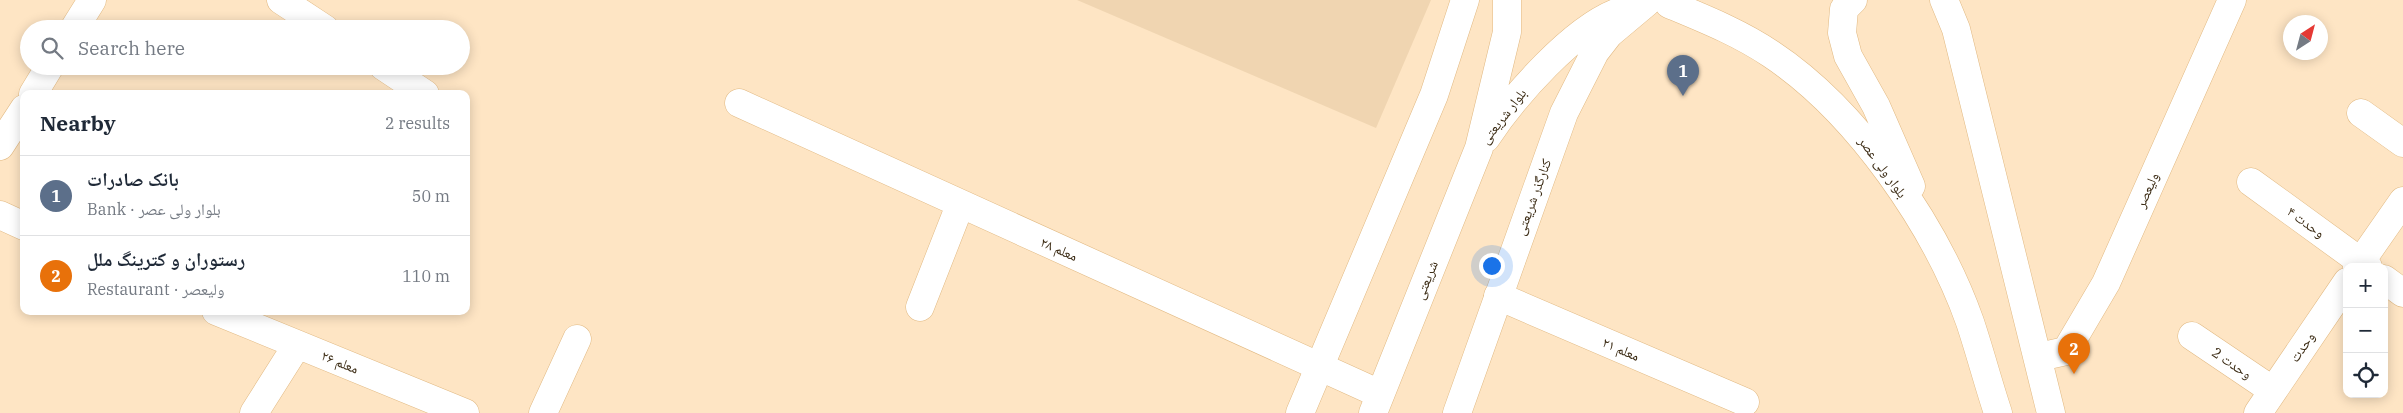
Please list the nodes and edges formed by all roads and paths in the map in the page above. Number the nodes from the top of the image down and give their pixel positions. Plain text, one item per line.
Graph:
1 (92, 0) edge
2 (281, 0) edge
3 (1465, 0) edge
4 (1507, 0) edge
5 (1618, 0) edge
6 (1853, 0) edge
7 (1927, 0) edge
8 (1944, 0) edge
9 (2232, 0) edge
10 (1669, 2) edge
11 (80, 20) edge
12 (311, 20) edge
13 (1956, 28) junction
14 (45, 75) edge
15 (396, 75) edge
16 (35, 90) edge
17 (419, 90) edge
18 (739, 103) dead end
19 (2362, 113) dead end
20 (20, 115) edge
21 (2403, 143) edge
22 (0, 146) edge
23 (1479, 148) junction
24 (2251, 182) dead end
25 (2403, 201) edge
26 (960, 205) junction
27 (0, 215) edge
28 (20, 224) edge
29 (1943, 259) junction
30 (2351, 263) edge
31 (2362, 263) edge
32 (2388, 282) edge
33 (2343, 290) edge
34 (2403, 294) edge
35 (1498, 296) junction
36 (920, 306) dead end
37 (226, 315) edge
38 (2192, 336) dead end
39 (577, 339) dead end
40 (298, 345) junction
41 (2039, 357) junction
42 (1319, 366) junction
43 (2272, 390) junction
44 (1745, 402) dead end
45 (1376, 404) edge
46 (254, 413) edge
47 (465, 413) edge
48 (543, 413) edge
49 (1300, 413) edge
50 (1457, 413) edge
51 (1998, 413) edge
52 (2051, 413) edge
53 (2258, 413) edge

1 - 11 main road
2 - 12 main road
3 - 42 main road
4 - 23 main road, بلوار شریعتی
5 - 10 main road, بلوار ولی عصر
6 - 29 main road
7 - 13 main road
8 - 13 main road
9 - 41 main road, ولیعصر
10 - 23 main road, بلوار شریعتی
10 - 29 main road, بلوار ولی عصر
10 - 35 main road, کنارگذر شریعتی
13 - 41 main road
14 - 16 main road
15 - 17 main road
18 - 26 main road, معلم ۲۸
19 - 21 main road
20 - 22 main road
23 - 45 main road, شریعتی
24 - 30 main road, وحدت ۴
25 - 31 main road, وحدت
26 - 36 main road
26 - 42 main road, معلم ۲۸
27 - 28 main road
29 - 51 main road, بلوار ولی عصر
32 - 34 main road
33 - 43 main road, وحدت
35 - 44 main road, معلم ۲۱
35 - 50 main road, کنارگذر شریعتی
37 - 40 main road, معلم ۲۶
38 - 43 main road, وحدت 2
39 - 48 main road
40 - 46 main road
40 - 47 main road, معلم ۲۶
41 - 52 main road
42 - 45 main road, معلم ۲۸
42 - 49 main road
43 - 53 main road, وحدت

